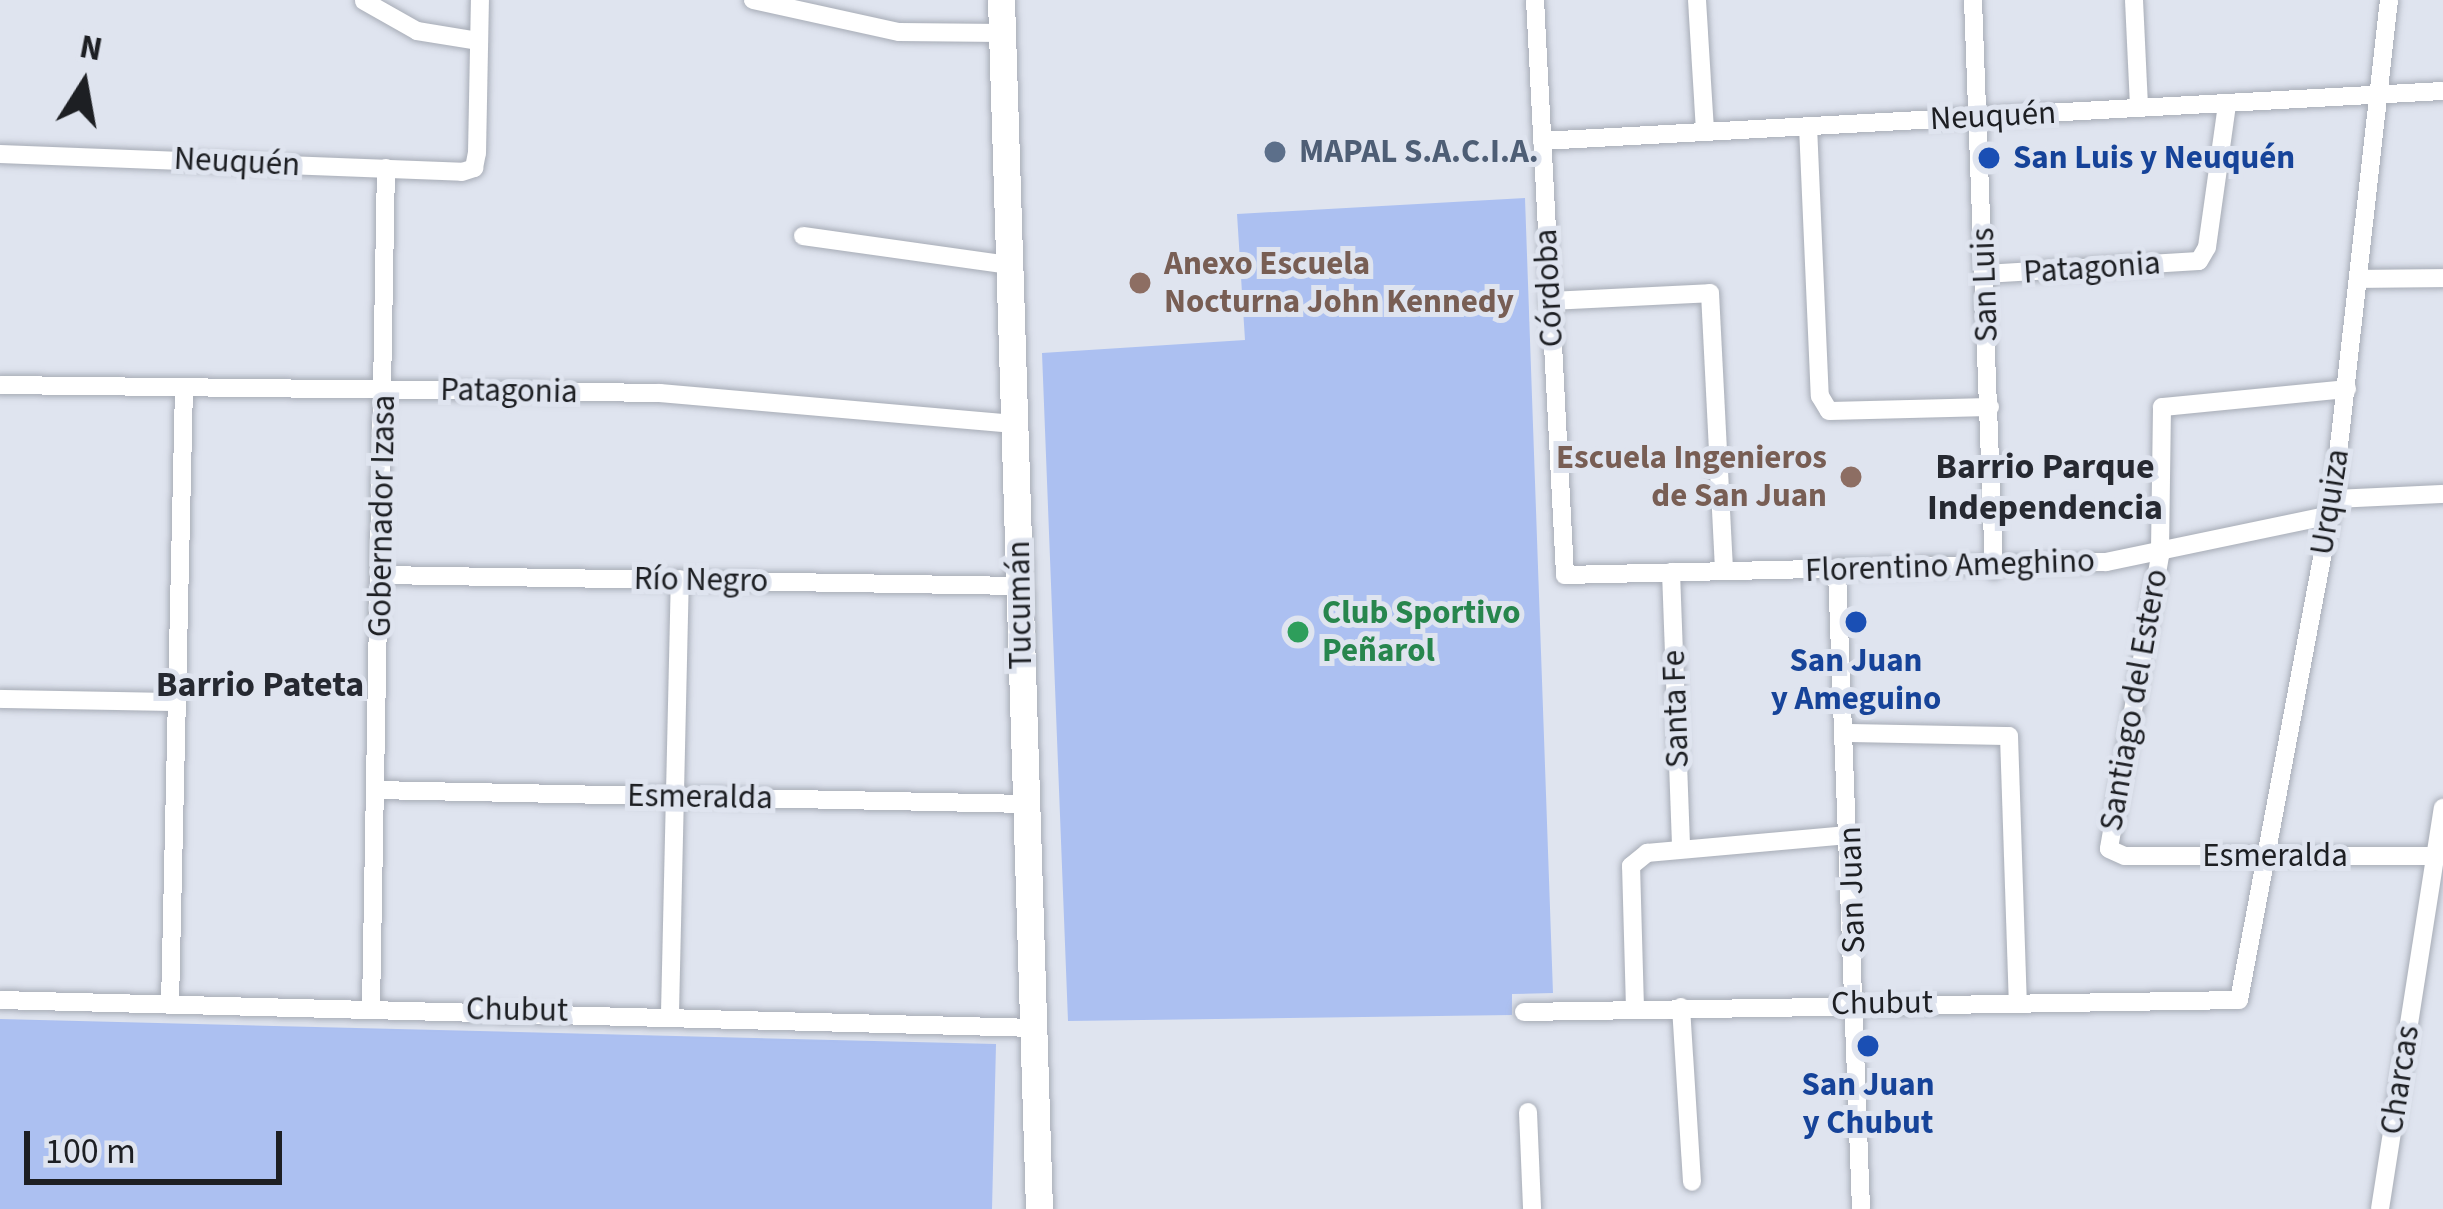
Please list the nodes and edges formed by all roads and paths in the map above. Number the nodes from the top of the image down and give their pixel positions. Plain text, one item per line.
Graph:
1 (480, 0) edge
2 (753, 0) edge
3 (1001, 0) edge
4 (1535, 0) edge
5 (1697, 0) edge
6 (1973, 0) edge
7 (2134, 0) edge
8 (2389, 0) edge
9 (364, 1) edge
10 (1002, 33) junction
11 (479, 41) junction
12 (2443, 91) edge
13 (2378, 92) junction
14 (2227, 104) junction
15 (2139, 108) junction
16 (1978, 117) junction
17 (1808, 126) junction
18 (1705, 129) junction
19 (1542, 141) junction
20 (0, 154) edge
21 (386, 168) junction
22 (803, 236) dead end
23 (1010, 266) junction
24 (1985, 274) junction
25 (2443, 278) edge
26 (2361, 279) junction
27 (1549, 301) junction
28 (0, 385) edge
29 (184, 388) junction
30 (2347, 389) junction
31 (385, 390) junction
32 (1990, 407) junction
33 (1017, 424) junction
34 (2443, 494) edge
35 (2332, 507) junction
36 (2160, 550) junction
37 (1994, 570) junction
38 (1724, 571) junction
39 (1671, 572) junction
40 (1837, 572) junction
41 (382, 575) junction
42 (1565, 575) joint
43 (680, 579) junction
44 (1020, 586) junction
45 (0, 699) edge
46 (177, 702) junction
47 (1846, 734) junction
48 (375, 790) junction
49 (674, 797) junction
50 (1025, 804) junction
51 (2443, 808) edge
52 (1850, 835) junction
53 (1681, 845) junction
54 (2109, 849) joint
55 (2266, 856) junction
56 (2439, 856) edge
57 (0, 1000) edge
58 (2239, 1000) joint
59 (2018, 1001) junction
60 (170, 1004) junction
61 (1856, 1004) junction
62 (1681, 1007) junction
63 (371, 1008) junction
64 (1635, 1008) junction
65 (1525, 1012) dead end
66 (670, 1013) junction
67 (1034, 1028) junction
68 (1528, 1112) dead end
69 (1692, 1182) dead end
70 (1040, 1209) edge
71 (1532, 1209) edge
72 (1861, 1209) edge
73 (2380, 1209) edge

1 - 11 street
2 - 10 street
3 - 10 main road, Tucumán
4 - 19 street, Córdoba
5 - 18 street
6 - 16 street, San Luis
7 - 15 street
8 - 13 street, Urquiza
9 - 11 street
10 - 23 main road, Tucumán
11 - 21 street, Neuquén
12 - 13 street, Neuquén
13 - 14 street, Neuquén
13 - 26 street, Urquiza
14 - 15 street, Neuquén
14 - 24 street, Patagonia
15 - 16 street, Neuquén
16 - 17 street, Neuquén
16 - 24 street, San Luis
17 - 18 street, Neuquén
17 - 32 street
18 - 19 street, Neuquén
19 - 27 street, Córdoba
20 - 21 street, Neuquén
21 - 31 street, Gobernador Izasa
22 - 23 street
23 - 33 main road, Tucumán
24 - 32 street, San Luis
25 - 26 street
26 - 30 street, Urquiza
27 - 38 street
27 - 42 street, Córdoba
28 - 29 street, Patagonia
29 - 31 street, Patagonia
29 - 46 street
30 - 35 street, Urquiza
30 - 36 street, Santiago del Estero
31 - 33 street, Patagonia
31 - 41 street, Gobernador Izasa
32 - 37 street, San Luis
33 - 44 main road, Tucumán
34 - 35 street, Florentino Ameghino
35 - 36 street, Florentino Ameghino
35 - 55 street, Urquiza
36 - 37 street, Florentino Ameghino
36 - 54 street, Santiago del Estero
37 - 40 street, Florentino Ameghino
38 - 39 street, Florentino Ameghino
38 - 40 street, Florentino Ameghino
39 - 42 street, Florentino Ameghino
39 - 53 street, Santa Fe
40 - 47 street, San Juan
41 - 43 street, Río Negro
41 - 48 street, Gobernador Izasa
43 - 44 street, Río Negro
43 - 49 street
44 - 50 main road, Tucumán
45 - 46 street
46 - 60 street
47 - 52 street, San Juan
47 - 59 street
48 - 49 street, Esmeralda
48 - 63 street, Gobernador Izasa
49 - 50 street, Esmeralda
49 - 66 street
50 - 67 main road, Tucumán
51 - 56 street, Charcas
52 - 53 street
52 - 61 street, San Juan
53 - 64 street
54 - 55 street, Esmeralda
55 - 56 street, Esmeralda
55 - 58 street, Urquiza
56 - 73 street, Charcas
57 - 60 street, Chubut
58 - 59 street, Chubut
59 - 61 street, Chubut
60 - 63 street, Chubut
61 - 62 street, Chubut
61 - 72 street, San Juan
62 - 64 street, Chubut
62 - 69 street
63 - 66 street, Chubut
64 - 65 street, Chubut
66 - 67 street, Chubut
67 - 70 main road, Tucumán
68 - 71 street

